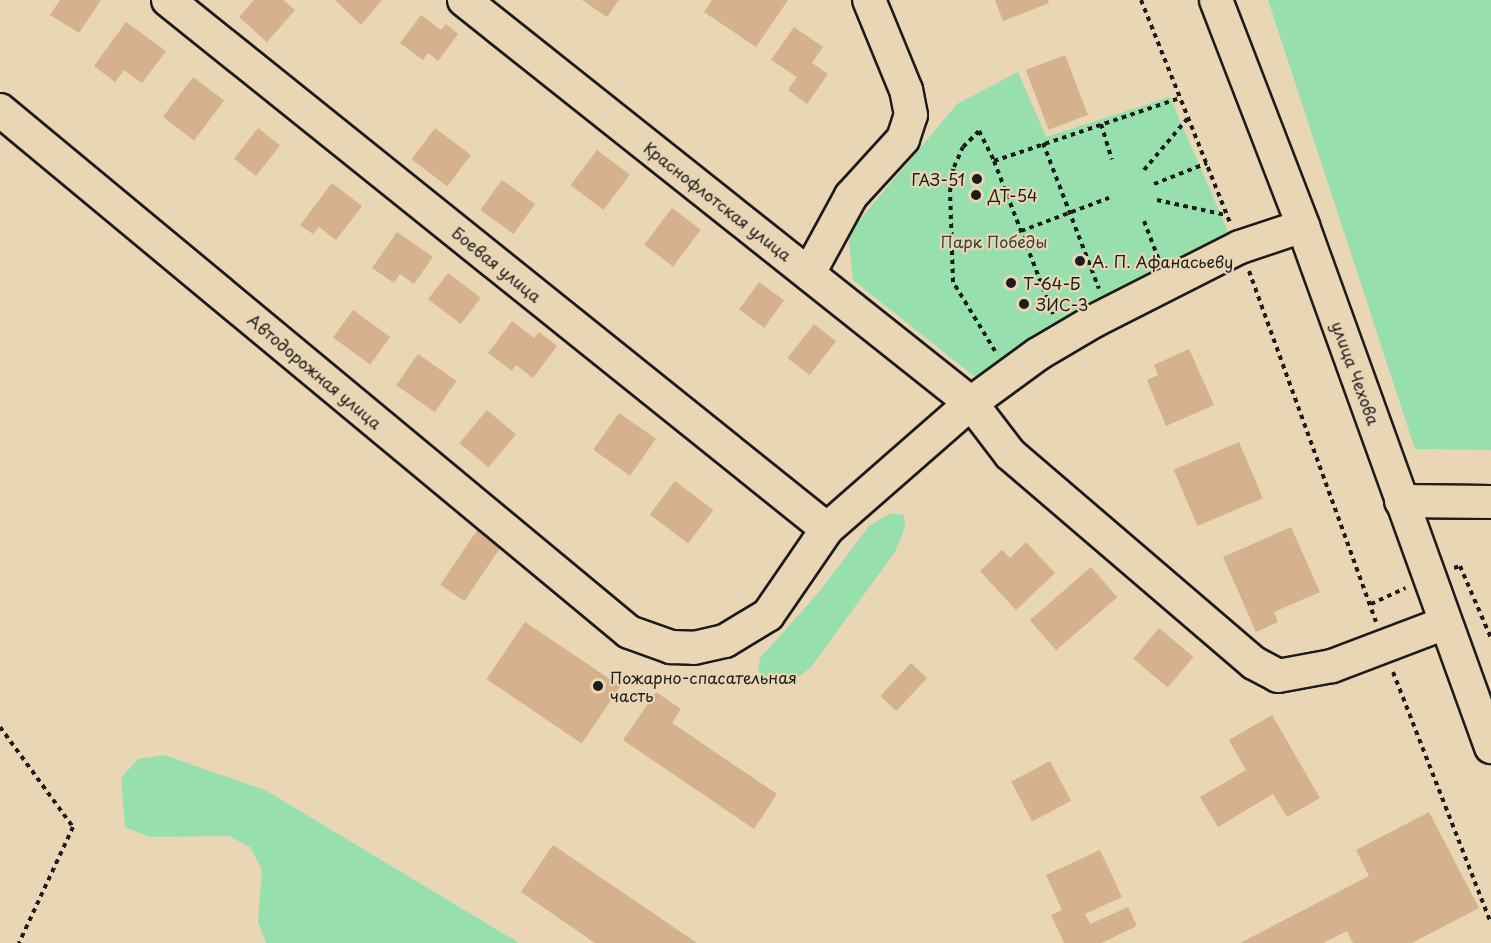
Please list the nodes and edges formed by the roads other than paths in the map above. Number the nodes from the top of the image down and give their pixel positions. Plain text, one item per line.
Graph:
1 (168, 0) edge
2 (464, 0) edge
3 (869, 0) edge
4 (1216, 0) edge
5 (0, 110) edge
6 (1303, 225) junction
7 (809, 273) junction
8 (971, 403) junction
9 (1401, 501) junction
10 (1491, 502) edge
11 (827, 529) junction
12 (1445, 623) junction
13 (1491, 747) edge

1 - 11 street, Боевая улица
2 - 7 street, Краснофлотская улица
3 - 7 street
4 - 6 street, улица Чехова
5 - 11 street, Автодорожная улица
6 - 8 street
6 - 9 street, улица Чехова
7 - 8 street, Краснофлотская улица
8 - 11 street
8 - 12 street, Краснофлотская улица
9 - 10 street
9 - 12 street, улица Чехова
12 - 13 street, улица Чехова

